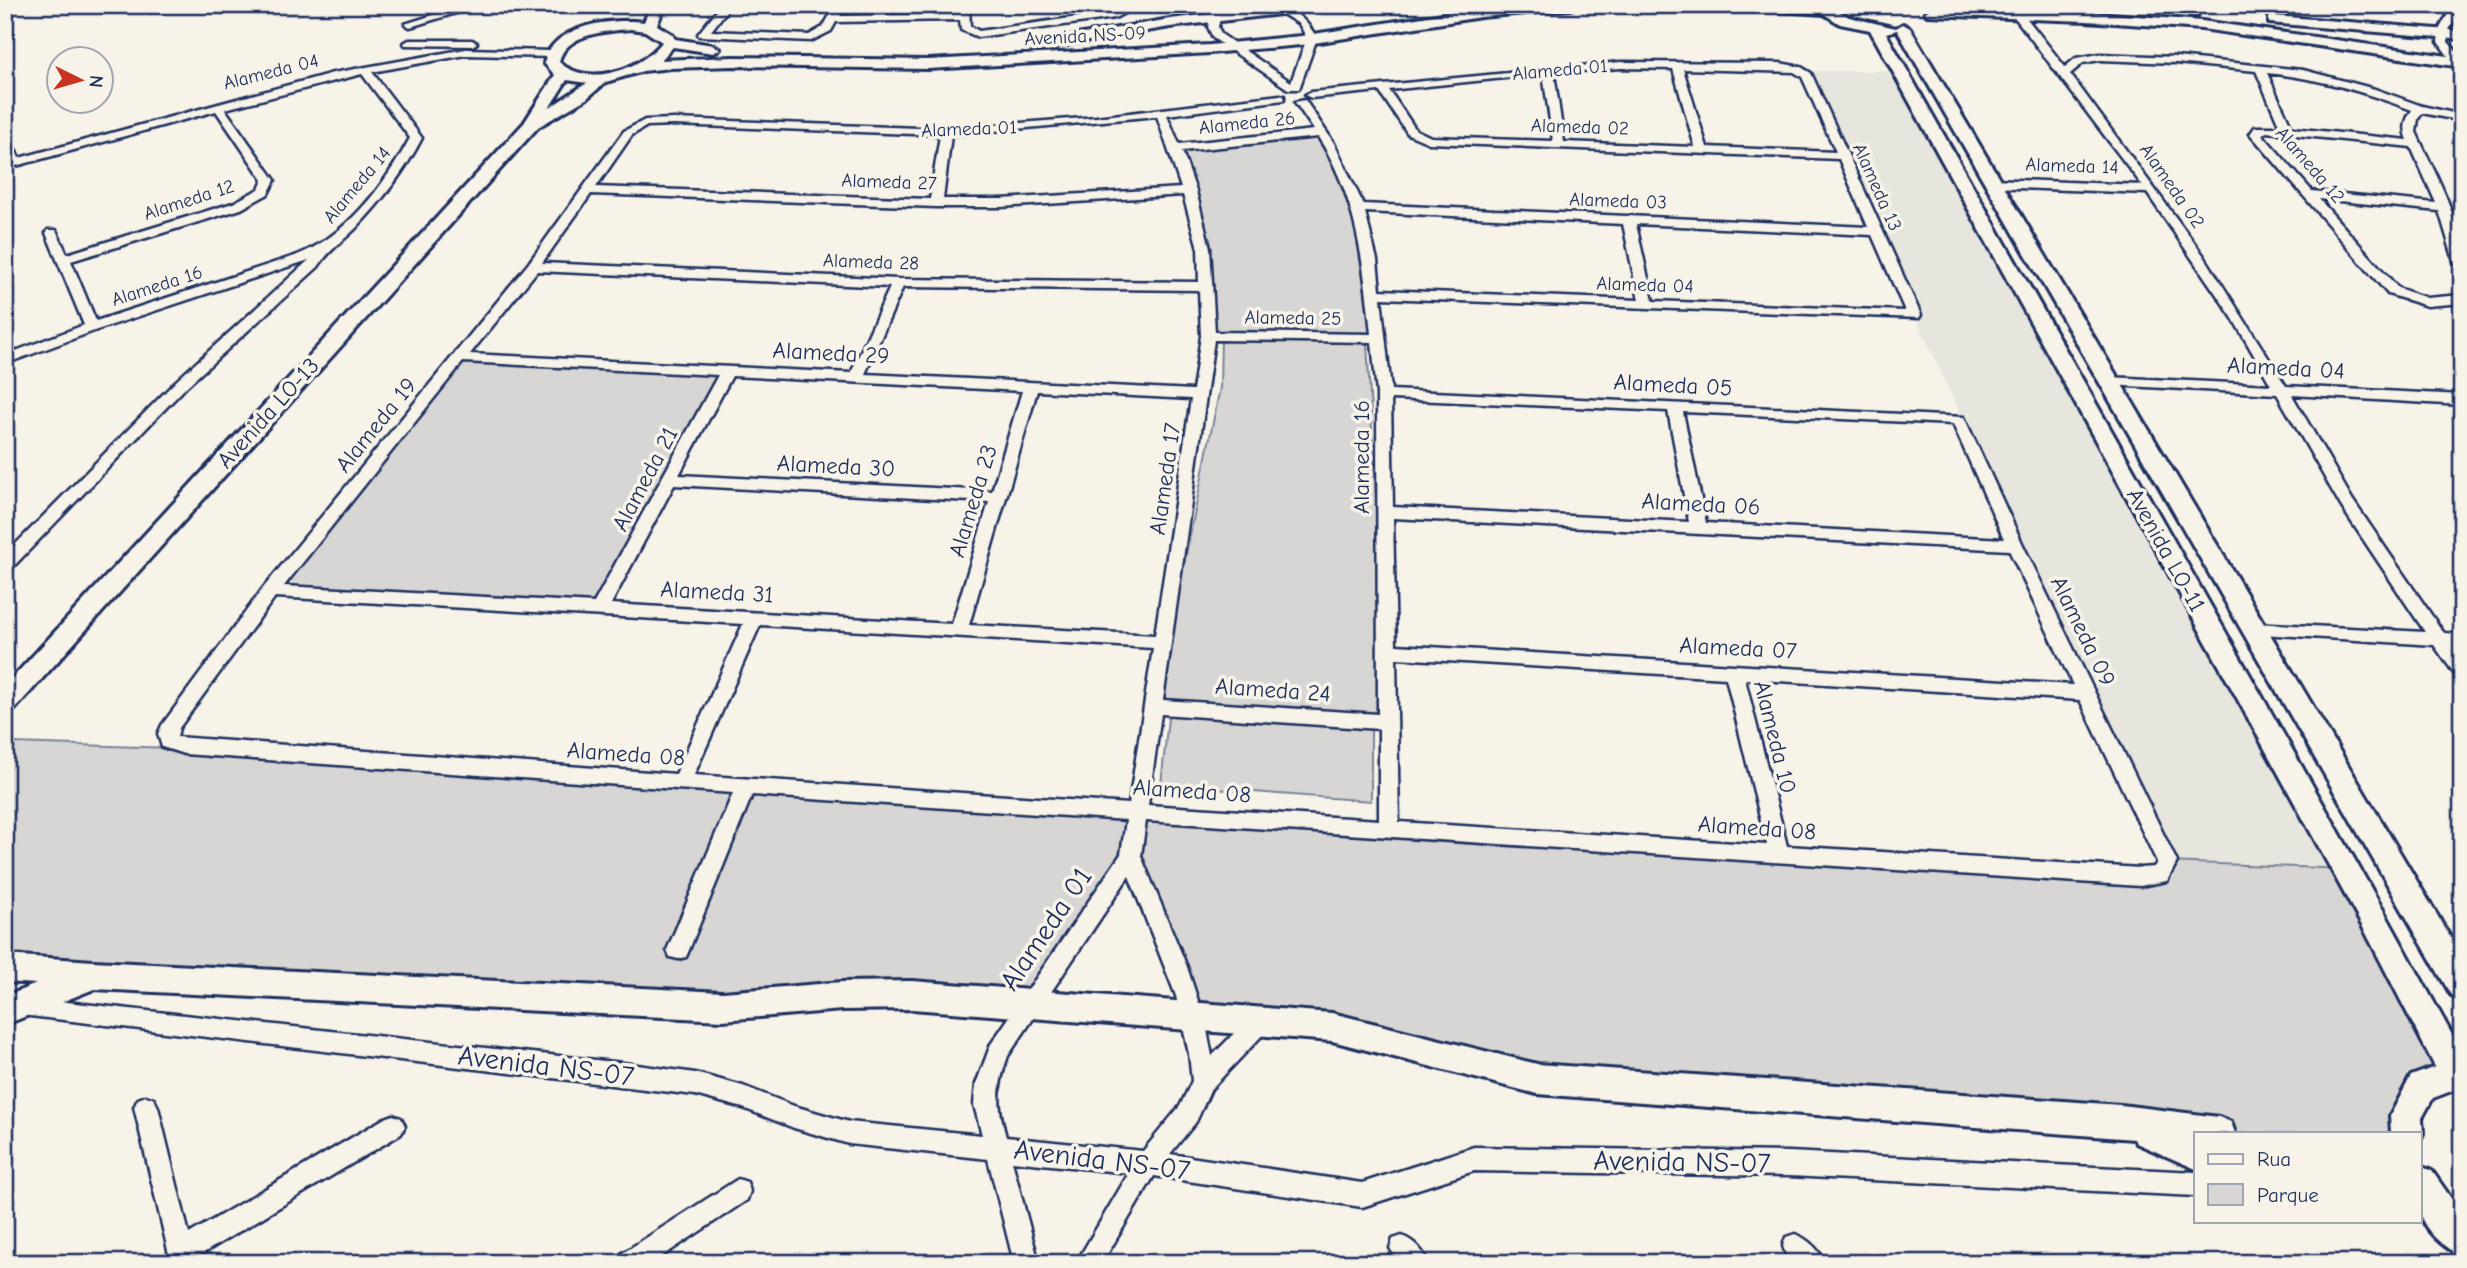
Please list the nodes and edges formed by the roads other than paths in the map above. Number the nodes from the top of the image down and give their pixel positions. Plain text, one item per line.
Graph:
1 (477, 5) edge
2 (658, 5) edge
3 (726, 5) edge
4 (841, 5) edge
5 (964, 5) edge
6 (1123, 5) edge
7 (1323, 5) edge
8 (1571, 5) edge
9 (1751, 5) edge
10 (2070, 5) edge
11 (2458, 5) edge
12 (1277, 7) edge
13 (1821, 8) edge
14 (1930, 9) edge
15 (2192, 9) edge
16 (626, 12) dead end
17 (1216, 12) edge
18 (2017, 13) junction
19 (833, 19) junction
20 (963, 22) junction
21 (410, 24) dead end
22 (611, 27) junction
23 (649, 27) junction
24 (1876, 28) junction
25 (1903, 28) junction
26 (2443, 33) junction
27 (2462, 35) edge
28 (1312, 38) junction
29 (409, 43) dead end
30 (475, 43) junction
31 (669, 43) junction
32 (1236, 47) junction
33 (556, 50) junction
34 (466, 52) junction
35 (2462, 63) edge
36 (1677, 65) junction
37 (640, 67) junction
38 (2260, 68) junction
39 (1548, 70) junction
40 (366, 72) junction
41 (564, 73) junction
42 (2065, 74) junction
43 (1807, 75) joint
44 (601, 79) junction
45 (1383, 89) junction
46 (1300, 93) junction
47 (1280, 98) junction
48 (218, 106) junction
49 (2419, 109) junction
50 (1161, 113) junction
51 (2462, 118) edge
52 (657, 122) joint
53 (530, 126) junction
54 (2287, 130) junction
55 (946, 132) junction
56 (1322, 133) junction
57 (5, 140) edge
58 (2415, 144) junction
59 (1559, 146) junction
60 (1175, 148) junction
61 (1702, 151) junction
62 (1842, 156) junction
63 (10, 164) edge
64 (1992, 183) junction
65 (2151, 189) junction
66 (587, 190) junction
67 (1190, 191) junction
68 (2309, 194) junction
69 (936, 203) junction
70 (1358, 208) junction
71 (2444, 208) junction
72 (1629, 220) junction
73 (1876, 231) junction
74 (52, 233) dead end
75 (321, 251) junction
76 (64, 259) junction
77 (2462, 264) edge
78 (533, 267) junction
79 (898, 283) junction
80 (1207, 286) junction
81 (1374, 293) junction
82 (2462, 299) edge
83 (1647, 305) junction
84 (1914, 315) joint
85 (92, 327) junction
86 (1208, 336) junction
87 (1378, 338) junction
88 (460, 358) junction
89 (5, 360) edge
90 (728, 370) junction
91 (856, 378) junction
92 (2108, 381) junction
93 (1031, 386) junction
94 (2284, 391) junction
95 (1384, 394) junction
96 (1200, 395) junction
97 (2462, 400) edge
98 (1675, 408) junction
99 (1959, 420) joint
100 (671, 481) junction
101 (999, 497) junction
102 (1384, 512) junction
103 (1698, 526) junction
104 (2015, 545) junction
105 (5, 565) edge
106 (270, 591) junction
107 (600, 608) junction
108 (755, 617) junction
109 (959, 628) junction
110 (2252, 629) junction
111 (2438, 639) junction
112 (2462, 640) edge
113 (1161, 642) junction
114 (1388, 651) junction
115 (2462, 671) edge
116 (1734, 673) junction
117 (2086, 693) junction
118 (6, 704) edge
119 (1155, 707) junction
120 (1388, 722) junction
121 (205, 749) joint
122 (681, 783) junction
123 (746, 785) junction
124 (1139, 811) junction
125 (1388, 830) junction
126 (1779, 854) junction
127 (1131, 856) junction
128 (2167, 862) joint
129 (678, 950) dead end
130 (5, 968) edge
131 (93, 975) junction
132 (2462, 985) edge
133 (1030, 1005) junction
134 (10, 1007) edge
135 (1194, 1016) junction
136 (1261, 1021) junction
137 (2459, 1072) edge
138 (1203, 1081) junction
139 (146, 1107) dead end
140 (2121, 1121) junction
141 (393, 1126) dead end
142 (2211, 1132) edge
143 (2407, 1132) edge
144 (999, 1147) junction
145 (2194, 1152) edge
146 (1148, 1163) junction
147 (2194, 1184) edge
148 (2422, 1187) edge
149 (738, 1191) dead end
150 (2442, 1226) edge
151 (1795, 1246) dead end
152 (182, 1258) edge
153 (630, 1263) edge
154 (1027, 1263) edge
155 (1088, 1263) edge
156 (1813, 1263) edge

1 - 21 street
2 - 23 street
3 - 19 street
4 - 19 street
5 - 20 street
6 - 20 street
7 - 12 street, Avenida NS-09
8 - 28 street, Avenida NS-09
9 - 13 street
10 - 15 street
11 - 26 street
12 - 17 street, Avenida NS-09
12 - 28 street
13 - 24 street
14 - 18 street
14 - 25 street
15 - 26 street
16 - 22 street
17 - 31 street, Avenida NS-09
17 - 32 street
18 - 35 street
18 - 42 street, Alameda 02
19 - 20 street
22 - 23 street
22 - 33 street
23 - 31 street
24 - 25 street
24 - 137 street, Avenida LO-11
25 - 64 street, Avenida LO-11
26 - 27 street
26 - 35 street
28 - 32 street, Avenida NS-09
28 - 46 street
29 - 30 street
30 - 33 street
30 - 34 street
31 - 37 street, Avenida LO-13
32 - 37 street, Avenida NS-09
32 - 46 street
33 - 34 street, Alameda 04
33 - 41 street
34 - 40 street, Alameda 04
36 - 39 street, Alameda 01
36 - 43 street, Alameda 01
36 - 61 street
37 - 44 street, Avenida LO-13
38 - 42 street
38 - 49 street
38 - 54 street
39 - 45 street, Alameda 01
39 - 59 street
40 - 48 street, Alameda 04
40 - 75 street, Alameda 14
41 - 44 street, Avenida LO-13
41 - 53 street, Avenida LO-13
42 - 65 street, Alameda 02
43 - 62 street, Alameda 13
44 - 53 street, Avenida LO-13
45 - 46 street, Alameda 01
45 - 59 street, Alameda 02
46 - 47 street, Alameda 01
46 - 47 street
46 - 56 street, Alameda 16
47 - 50 street, Alameda 01
48 - 63 street, Alameda 04
48 - 76 street, Alameda 12
49 - 51 street
49 - 58 street
50 - 55 street, Alameda 01
50 - 60 street, Alameda 17
52 - 55 street, Alameda 01
52 - 66 street, Alameda 19
53 - 118 street, Avenida LO-13
54 - 58 street, Alameda 12
54 - 68 street, Alameda 12
55 - 69 street
56 - 60 street, Alameda 26
56 - 70 street, Alameda 16
57 - 63 street
58 - 71 street
59 - 61 street, Alameda 02
60 - 67 street, Alameda 17
61 - 62 street, Alameda 02
62 - 73 street, Alameda 13
64 - 65 street, Alameda 14
64 - 92 street, Avenida LO-11
65 - 94 street, Alameda 02
66 - 69 street, Alameda 27
66 - 78 street, Alameda 19
67 - 69 street, Alameda 27
67 - 80 street, Alameda 17
68 - 71 street
68 - 82 street, Alameda 12
70 - 72 street, Alameda 03
70 - 81 street, Alameda 16
71 - 77 street
72 - 73 street, Alameda 03
72 - 83 street
73 - 84 street, Alameda 13
74 - 76 street
75 - 85 street, Alameda 16
75 - 105 street
76 - 85 street
78 - 79 street, Alameda 28
78 - 88 street, Alameda 19
79 - 80 street, Alameda 28
79 - 91 street
80 - 86 street, Alameda 17
81 - 83 street, Alameda 04
81 - 87 street, Alameda 16
83 - 84 street, Alameda 04
85 - 89 street, Alameda 16
86 - 87 street, Alameda 25
86 - 96 street, Alameda 17
87 - 95 street, Alameda 16
88 - 90 street, Alameda 29
88 - 106 street, Alameda 19
90 - 91 street, Alameda 29
90 - 100 street, Alameda 21
91 - 93 street, Alameda 29
92 - 94 street, Alameda 04
92 - 110 street, Avenida LO-11
93 - 96 street, Alameda 29
93 - 101 street, Alameda 23
94 - 97 street, Alameda 04
94 - 111 street, Alameda 02
95 - 98 street, Alameda 05
95 - 102 street, Alameda 16
96 - 113 street, Alameda 17
98 - 99 street, Alameda 05
98 - 103 street
99 - 104 street, Alameda 09
100 - 101 street, Alameda 30
100 - 107 street, Alameda 21
101 - 109 street, Alameda 23
102 - 103 street, Alameda 06
102 - 114 street, Alameda 16
103 - 104 street, Alameda 06
104 - 117 street, Alameda 09
106 - 107 street, Alameda 31
106 - 121 street, Alameda 19
107 - 108 street, Alameda 31
108 - 109 street, Alameda 31
108 - 122 street
109 - 113 street, Alameda 31
110 - 111 street
110 - 132 street, Avenida LO-11
111 - 112 street
111 - 115 street, Alameda 02
113 - 119 street, Alameda 17
114 - 116 street, Alameda 07
114 - 120 street, Alameda 16
116 - 117 street, Alameda 07
116 - 126 street, Alameda 10
117 - 128 street, Alameda 09
119 - 120 street, Alameda 24
119 - 124 street, Alameda 17
120 - 125 street, Alameda 16
121 - 122 street, Alameda 08
122 - 123 street, Alameda 08
123 - 124 street, Alameda 08
123 - 129 street
124 - 125 street, Alameda 08
124 - 127 street, Alameda 17
125 - 126 street, Alameda 08
126 - 128 street, Alameda 08
127 - 133 street, Alameda 01
127 - 135 street
130 - 131 street, Avenida NS-07
131 - 133 street, Avenida NS-07
131 - 134 street, Avenida NS-07
133 - 135 street, Avenida NS-07
133 - 144 street, Alameda 01
134 - 144 street, Avenida NS-07
135 - 136 street, Avenida NS-07
135 - 138 street
136 - 138 street
136 - 140 street, Avenida NS-07
137 - 143 street
138 - 146 street
139 - 152 street
140 - 142 street, Avenida NS-07
140 - 145 street, Avenida NS-07
141 - 152 street
144 - 146 street, Avenida NS-07
144 - 154 street, Alameda 01
146 - 147 street, Avenida NS-07
146 - 155 street
148 - 150 street
149 - 153 street
151 - 156 street

